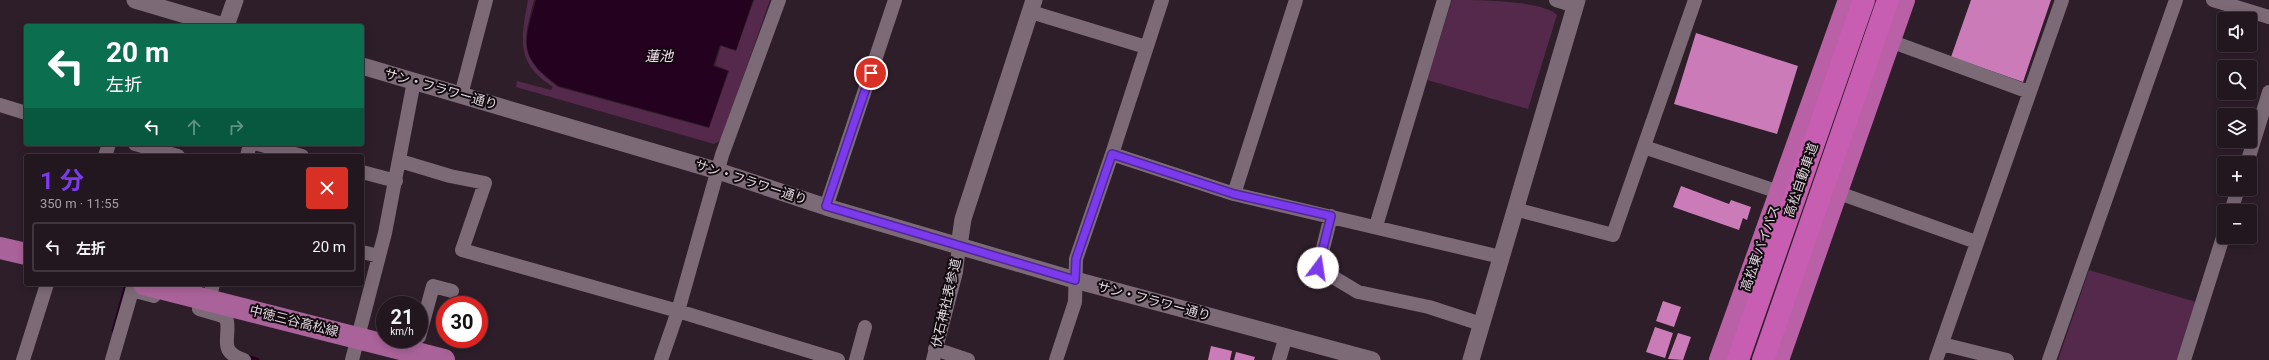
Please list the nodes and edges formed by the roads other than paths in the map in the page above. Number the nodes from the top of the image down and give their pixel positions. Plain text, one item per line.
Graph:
1 (135, 0) edge
2 (235, 0) edge
3 (486, 0) edge
4 (779, 0) edge
5 (895, 0) edge
6 (1162, 0) edge
7 (1296, 0) edge
8 (1444, 0) edge
9 (1556, 0) edge
10 (1695, 0) edge
11 (1849, 0) edge
12 (1864, 0) edge
13 (1888, 0) edge
14 (1904, 0) edge
15 (2062, 0) edge
16 (2176, 0) edge
17 (2213, 0) edge
18 (1576, 3) edge
19 (1033, 6) edge
20 (2269, 17) edge
21 (217, 24) edge
22 (225, 24) edge
23 (1890, 41) junction
24 (1146, 46) junction
25 (364, 67) edge
26 (414, 81) junction
27 (2028, 92) junction
28 (2269, 92) edge
29 (461, 95) junction
30 (0, 105) edge
31 (24, 112) edge
32 (143, 146) edge
33 (265, 146) edge
34 (1644, 147) junction
35 (170, 154) edge
36 (295, 154) edge
37 (1112, 154) junction
38 (2249, 156) edge
39 (400, 162) junction
40 (718, 170) junction
41 (364, 173) edge
42 (396, 182) junction
43 (1779, 192) junction
44 (1836, 192) junction
45 (1234, 194) junction
46 (826, 206) junction
47 (1516, 209) junction
48 (1331, 216) junction
49 (1376, 226) junction
50 (1976, 242) junction
51 (2221, 244) edge
52 (959, 246) junction
53 (0, 248) edge
54 (364, 252) edge
55 (24, 254) edge
56 (378, 256) junction
57 (1501, 257) junction
58 (1075, 280) junction
59 (46, 286) edge
60 (137, 286) edge
61 (452, 291) dead end
62 (211, 292) edge
63 (428, 304) edge
64 (678, 311) junction
65 (1481, 324) junction
66 (865, 327) dead end
67 (1286, 336) junction
68 (358, 337) junction
69 (376, 339) edge
70 (1942, 344) junction
71 (424, 348) edge
72 (934, 354) edge
73 (23, 360) edge
74 (112, 360) edge
75 (244, 360) edge
76 (352, 360) edge
77 (442, 360) edge
78 (661, 360) edge
79 (838, 360) edge
80 (856, 360) edge
81 (968, 360) edge
82 (1056, 360) edge
83 (1279, 360) edge
84 (1372, 360) edge
85 (1471, 360) edge
86 (1720, 360) edge
87 (1738, 360) edge
88 (1763, 360) edge
89 (1778, 360) edge
90 (1936, 360) edge
91 (2007, 360) edge
92 (2049, 360) edge
93 (2184, 360) edge

1 - 21 street
2 - 22 street
3 - 29 street
4 - 40 street
5 - 46 street
6 - 24 street
7 - 45 street
8 - 49 street
9 - 18 street
10 - 34 street
11 - 43 highway, 高松東バイパス
12 - 87 highway, 高松自動車道
13 - 88 highway, 高松自動車道
14 - 23 highway
15 - 27 street
16 - 92 street
17 - 20 street
18 - 47 street
19 - 24 street
19 - 52 street
23 - 27 street
23 - 44 highway
24 - 37 street
25 - 26 street, サン・フラワー通り
26 - 29 street, サン・フラワー通り
26 - 39 street
27 - 50 street
28 - 38 street
29 - 40 street, サン・フラワー通り
30 - 31 street
32 - 35 street
33 - 36 street
34 - 43 street
34 - 47 street
37 - 45 street
37 - 58 street
39 - 42 street
39 - 64 street
40 - 46 street, サン・フラワー通り
40 - 64 street
41 - 42 street
42 - 56 street
43 - 86 highway, 高松東バイパス
44 - 50 street
44 - 89 highway
45 - 48 street
46 - 52 street, サン・フラワー通り
47 - 57 street
48 - 49 street
48 - 65 street
49 - 57 street
50 - 70 street
51 - 93 street
52 - 58 street, サン・フラワー通り
52 - 72 street, 伏石神社表参道
53 - 55 main road
54 - 56 street
56 - 68 street
57 - 65 street
58 - 67 street, サン・フラワー通り
58 - 82 street
59 - 73 street
60 - 62 main road, 中徳三谷高松線
60 - 74 street
60 - 75 street
61 - 63 street
62 - 68 main road, 中徳三谷高松線
64 - 78 street
64 - 79 street
65 - 85 street
66 - 80 street
67 - 83 street
67 - 84 street, サン・フラワー通り
68 - 69 main road, 中徳三谷高松線
68 - 76 street
70 - 90 street
70 - 91 street
71 - 77 main road, 中徳三谷高松線
72 - 81 street

